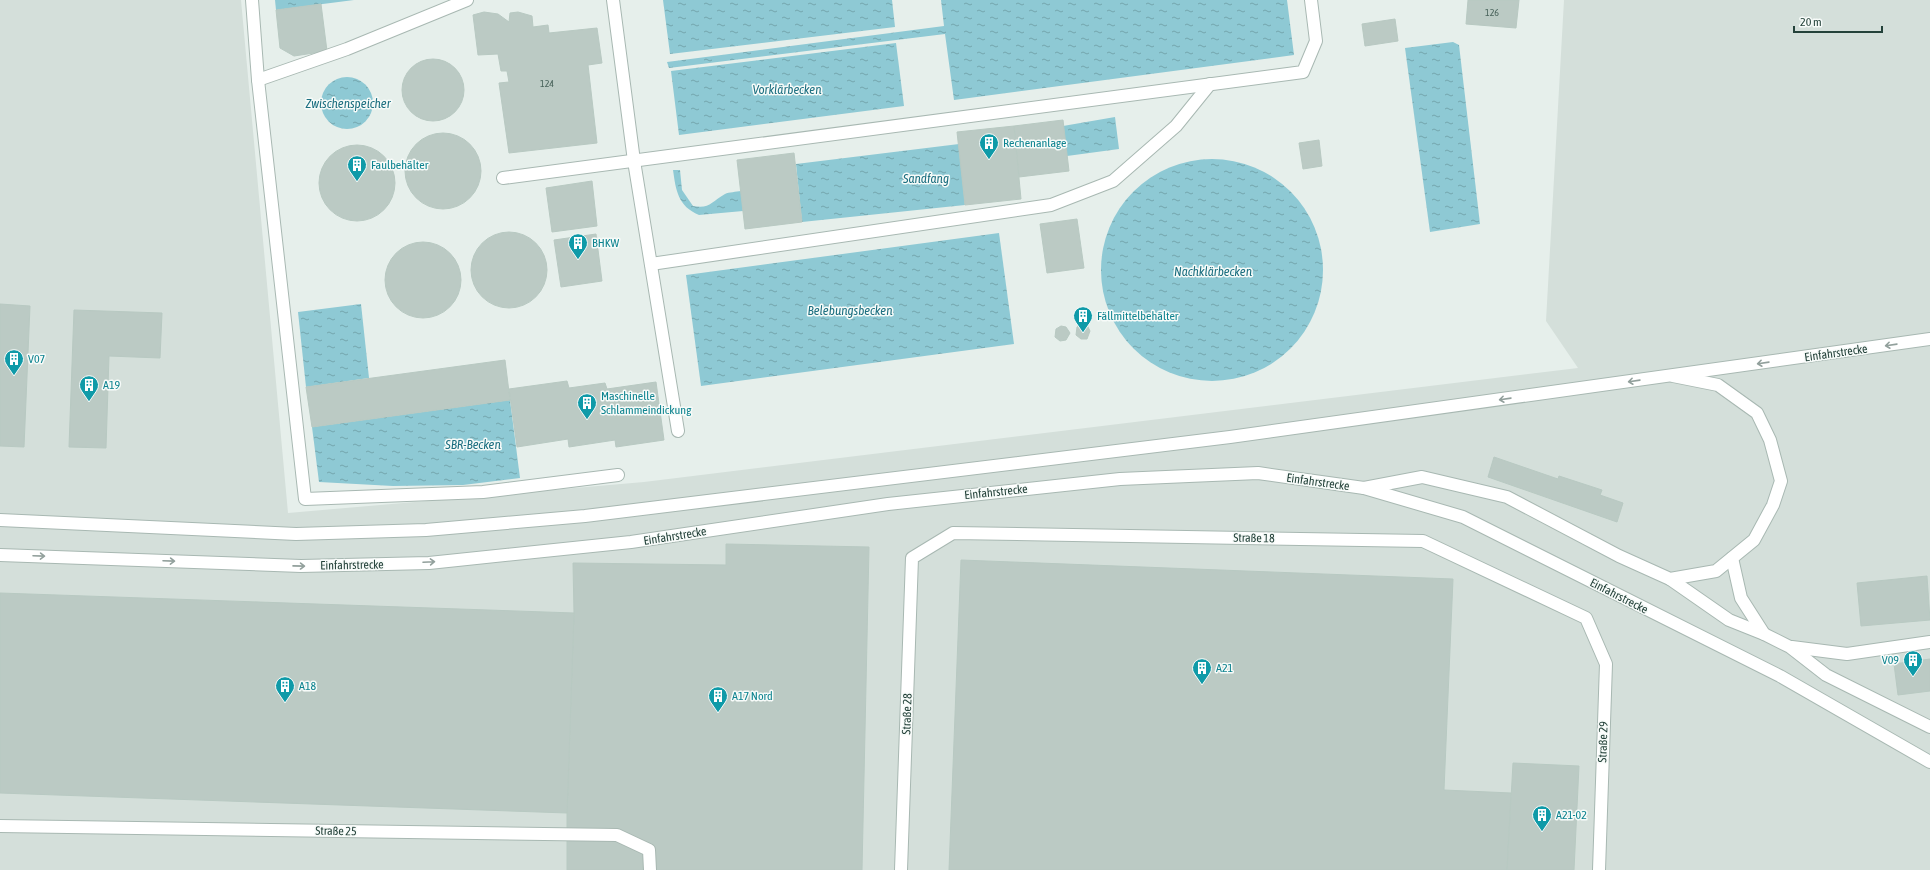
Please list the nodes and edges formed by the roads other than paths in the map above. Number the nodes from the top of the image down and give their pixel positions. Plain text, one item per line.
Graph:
1 (252, 0) edge
2 (467, 0) edge
3 (613, 0) edge
4 (1311, 0) edge
5 (258, 80) junction
6 (1210, 84) junction
7 (634, 161) junction
8 (503, 178) dead end
9 (651, 264) junction
10 (1930, 339) edge
11 (1669, 376) junction
12 (678, 431) dead end
13 (618, 475) dead end
14 (1364, 488) junction
15 (0, 520) edge
16 (0, 555) edge
17 (912, 558) joint
18 (1732, 558) junction
19 (1670, 579) junction
20 (1586, 618) joint
21 (1764, 634) junction
22 (1930, 642) edge
23 (1790, 646) junction
24 (1930, 728) edge
25 (1930, 762) edge
26 (0, 826) edge
27 (650, 870) edge
28 (901, 870) edge
29 (1600, 870) edge

1 - 5 street
2 - 5 street
3 - 7 street
4 - 6 street
5 - 13 street
6 - 7 street
6 - 9 street
7 - 8 street
7 - 9 street
9 - 12 street
10 -> 11 street, Einfahrstrecke
11 -> 15 street, Einfahrstrecke
11 - 18 street
16 -> 14 street, Einfahrstrecke
14 - 19 street
14 - 25 street, Einfahrstrecke
17 - 20 street, Straße 18
17 - 28 street, Straße 28
18 - 19 street
18 - 21 street
19 - 21 street
20 - 29 street, Straße 29
21 - 23 street
22 - 23 street
23 - 24 street
26 - 27 street, Straße 25

